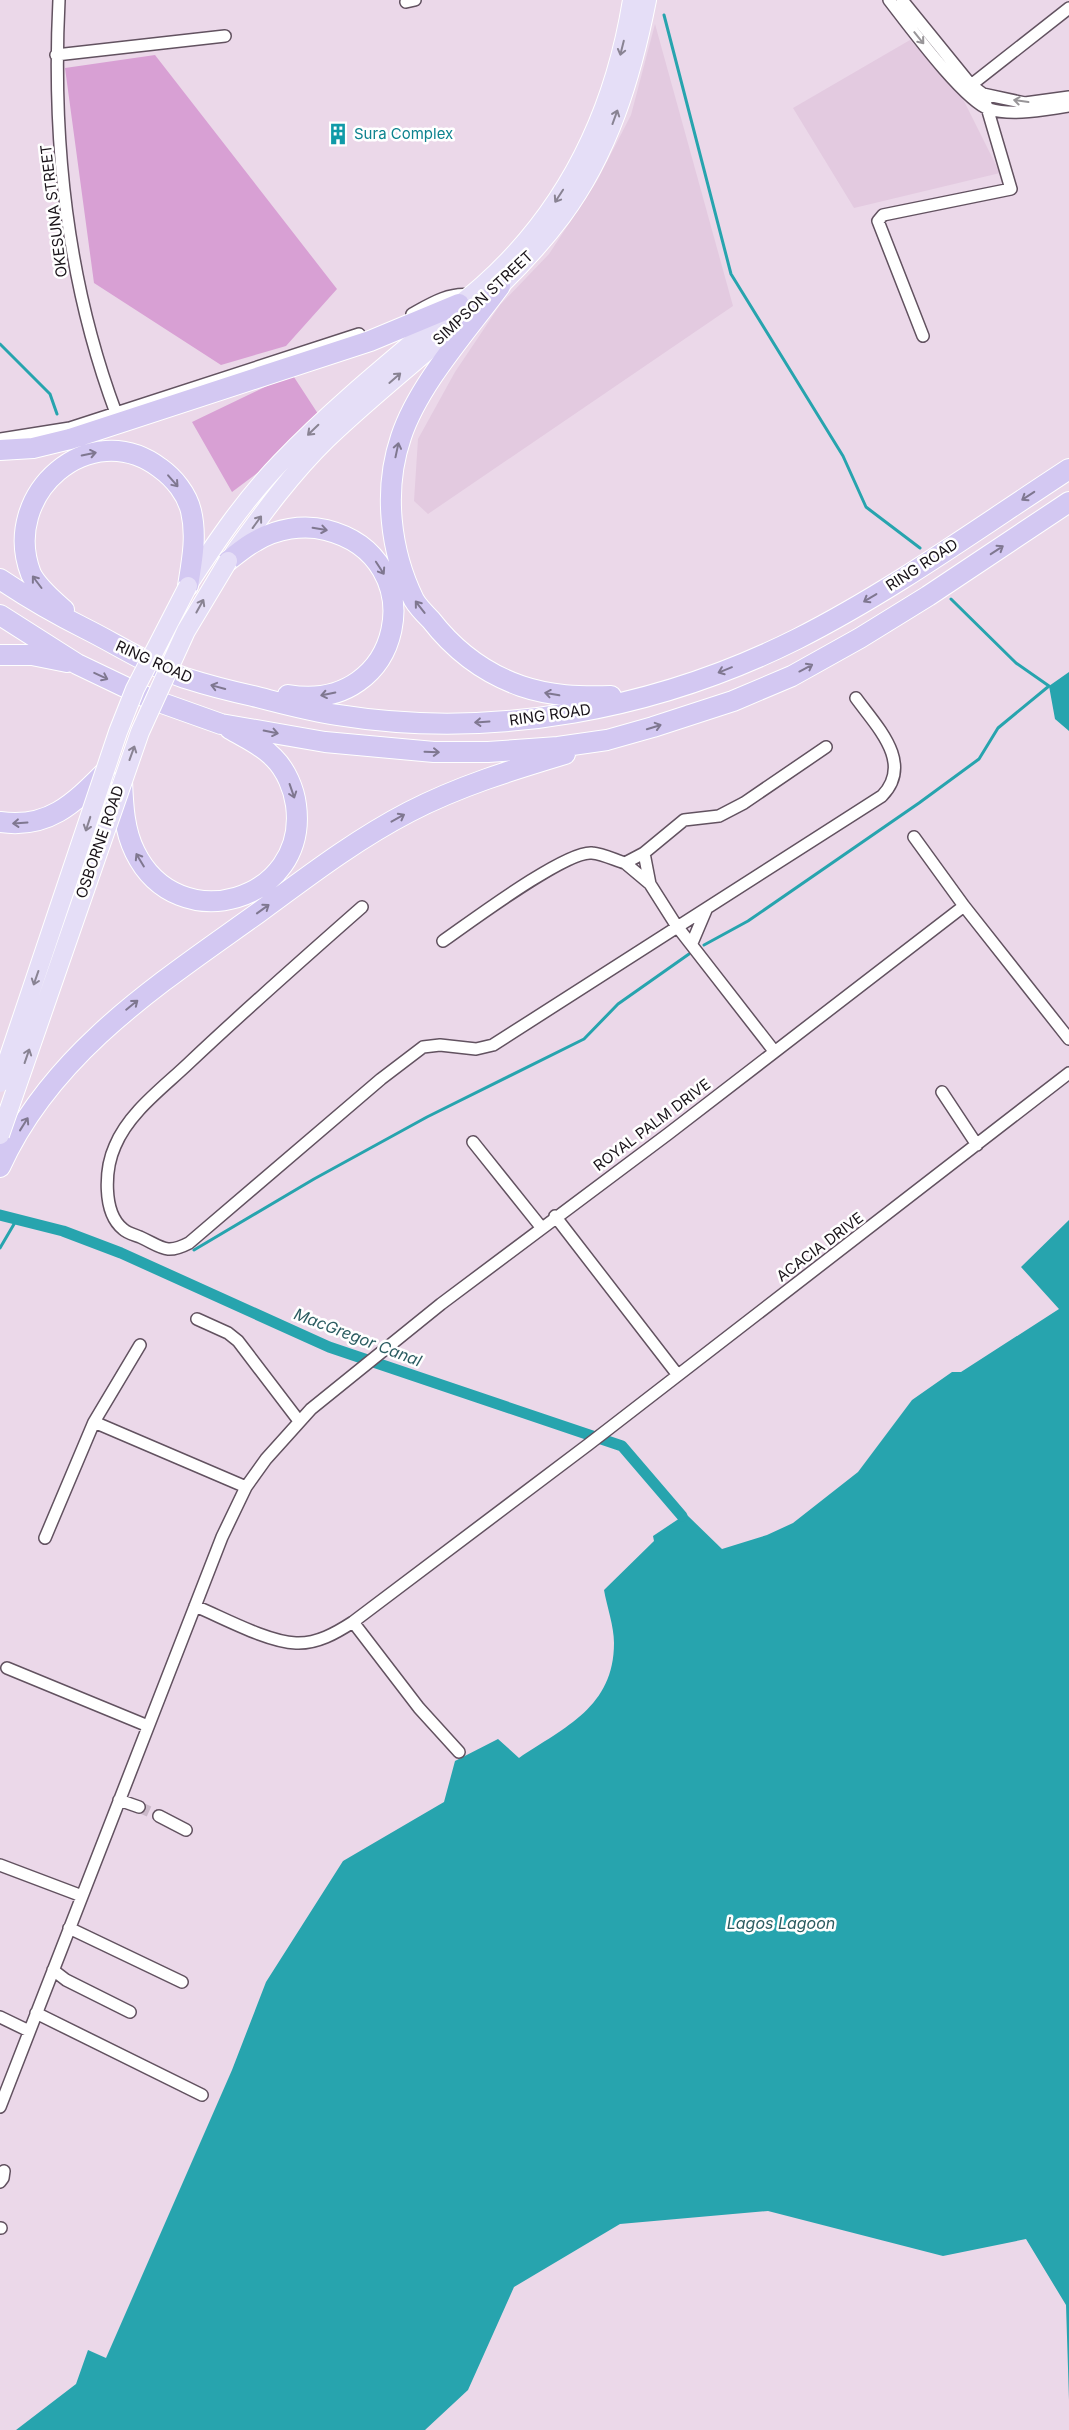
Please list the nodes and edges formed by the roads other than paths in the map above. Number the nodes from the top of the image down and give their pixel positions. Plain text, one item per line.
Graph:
1 (59, 0) edge
2 (632, 0) edge
3 (647, 0) edge
4 (889, 0) edge
5 (902, 0) edge
6 (1069, 8) edge
7 (225, 36) dead end
8 (56, 55) junction
9 (971, 85) junction
10 (984, 94) junction
11 (1069, 97) edge
12 (1069, 106) edge
13 (989, 109) junction
14 (500, 286) junction
15 (465, 300) junction
16 (923, 336) dead end
17 (354, 403) junction
18 (116, 413) junction
19 (0, 439) edge
20 (0, 450) edge
21 (1069, 469) edge
22 (1069, 502) edge
23 (228, 561) junction
24 (0, 579) edge
25 (188, 586) junction
26 (0, 614) edge
27 (84, 628) junction
28 (0, 655) edge
29 (77, 664) junction
30 (249, 695) junction
31 (652, 695) junction
32 (856, 698) dead end
33 (221, 724) junction
34 (607, 740) junction
35 (826, 747) dead end
36 (113, 777) junction
37 (0, 822) edge
38 (914, 837) dead end
39 (644, 854) junction
40 (625, 863) junction
41 (650, 884) junction
42 (964, 906) junction
43 (362, 907) dead end
44 (706, 910) junction
45 (676, 925) junction
46 (443, 941) dead end
47 (692, 943) junction
48 (1069, 1039) edge
49 (774, 1050) junction
50 (1069, 1073) edge
51 (0, 1083) edge
52 (942, 1092) dead end
53 (0, 1135) edge
54 (473, 1142) dead end
55 (977, 1146) junction
56 (0, 1167) edge
57 (555, 1216) junction
58 (541, 1227) junction
59 (197, 1320) dead end
60 (140, 1344) dead end
61 (677, 1374) junction
62 (299, 1421) junction
63 (94, 1422) junction
64 (246, 1487) junction
65 (46, 1538) dead end
66 (195, 1606) junction
67 (353, 1622) junction
68 (7, 1668) dead end
69 (148, 1726) junction
70 (459, 1752) dead end
71 (119, 1800) junction
72 (139, 1807) tunnel mouth
73 (159, 1816) tunnel mouth
74 (186, 1830) dead end
75 (0, 1865) edge
76 (82, 1896) junction
77 (70, 1928) junction
78 (53, 1970) junction
79 (182, 1982) dead end
80 (130, 2012) dead end
81 (36, 2013) junction
82 (0, 2017) edge
83 (29, 2030) junction
84 (202, 2095) dead end
85 (0, 2107) edge

1 - 8 street, OKESUNA STREET
2 -> 15 main road
14 -> 3 main road, SIMPSON STREET
4 -> 13 street
5 - 9 street
6 - 9 street
7 - 8 street
8 - 18 street, OKESUNA STREET
9 - 10 street
11 -> 10 street
10 - 13 street
12 - 13 street
13 - 16 street
17 -> 14 main road, SIMPSON STREET
31 -> 14 highway
15 - 17 main road
15 - 18 street
15 - 20 highway
23 -> 17 main road, OSBORNE ROAD
17 -> 25 main road, OSBORNE ROAD
18 - 19 street
21 -> 31 highway, RING ROAD
34 -> 22 highway, RING ROAD
23 -> 30 highway
36 -> 23 main road, OSBORNE ROAD, bridge
24 - 27 highway, RING ROAD
27 -> 25 highway
25 - 36 main road, OSBORNE ROAD, bridge
26 - 29 highway, RING ROAD
30 -> 27 highway, RING ROAD
28 - 29 highway
29 -> 33 highway, RING ROAD
31 -> 30 highway, RING ROAD
32 - 44 street
33 -> 34 highway, RING ROAD
33 -> 36 highway
56 -> 34 highway
35 - 39 street
36 -> 37 highway
36 -> 51 main road, OSBORNE ROAD, bridge
53 -> 36 main road, OSBORNE ROAD, bridge
38 - 42 street
39 - 40 street
39 - 41 street
40 - 41 street
40 - 46 street
41 - 45 street
42 - 48 street
42 - 49 street, ROYAL PALM DRIVE
43 - 45 street
44 - 45 street
44 - 47 street
45 - 47 street
47 - 49 street
49 - 57 street, ROYAL PALM DRIVE
50 - 55 street, ACACIA DRIVE
52 - 55 street
54 - 58 street
55 - 61 street, ACACIA DRIVE
57 - 58 street, ROYAL PALM DRIVE
57 - 61 street
58 - 62 street, ROYAL PALM DRIVE
59 - 62 street
60 - 63 street
61 - 67 street, ACACIA DRIVE
62 - 64 street, ROYAL PALM DRIVE
63 - 64 street
63 - 65 street
64 - 66 street, ROYAL PALM DRIVE
66 - 67 street, ACACIA DRIVE
66 - 69 street, ROYAL PALM DRIVE
67 - 70 street
68 - 69 street
69 - 71 street, ROYAL PALM DRIVE
71 - 72 street
71 - 76 street, ROYAL PALM DRIVE
73 - 74 street
75 - 76 street
76 - 77 street, ROYAL PALM DRIVE
77 - 78 street, ROYAL PALM DRIVE
77 - 79 street
78 - 80 street
78 - 81 street, ROYAL PALM DRIVE
81 - 83 street, ROYAL PALM DRIVE
81 - 84 street
82 - 83 street
83 - 85 street, ROYAL PALM DRIVE

